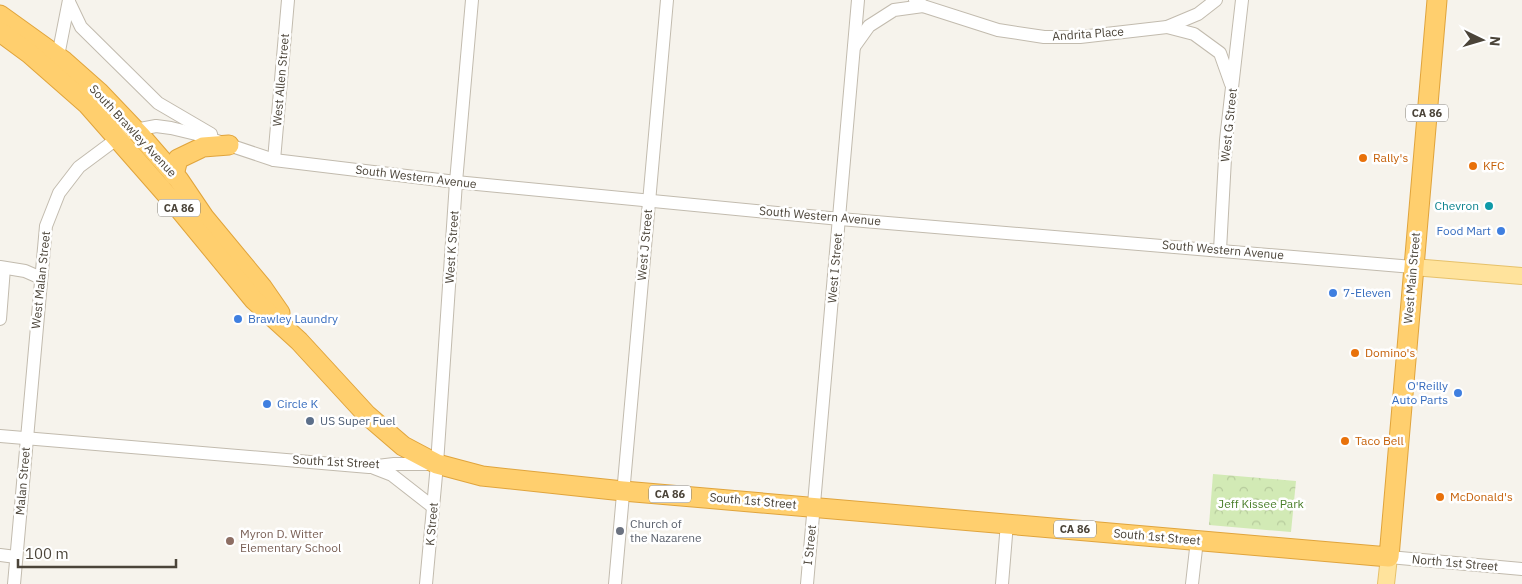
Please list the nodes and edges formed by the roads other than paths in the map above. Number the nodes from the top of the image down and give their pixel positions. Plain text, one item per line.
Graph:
1 (288, 0) edge
2 (472, 0) edge
3 (667, 0) edge
4 (858, 0) edge
5 (1216, 0) edge
6 (1242, 0) edge
7 (1437, 0) edge
8 (69, 1) edge
9 (919, 3) edge
10 (0, 15) edge
11 (1167, 27) junction
12 (0, 32) edge
13 (854, 48) junction
14 (58, 56) junction
15 (1233, 89) junction
16 (126, 134) junction
17 (229, 144) junction
18 (274, 160) junction
19 (174, 175) junction
20 (456, 182) junction
21 (649, 200) junction
22 (840, 219) junction
23 (1220, 250) junction
24 (1413, 267) junction
25 (2, 268) edge
26 (1522, 276) edge
27 (41, 278) junction
28 (0, 319) edge
29 (299, 341) junction
30 (0, 436) edge
31 (26, 438) junction
32 (437, 464) junction
33 (369, 466) junction
34 (623, 491) junction
35 (814, 506) junction
36 (433, 507) junction
37 (1007, 523) junction
38 (1197, 540) junction
39 (0, 555) edge
40 (16, 557) junction
41 (1389, 557) junction
42 (1522, 569) edge
43 (14, 584) edge
44 (426, 584) edge
45 (615, 584) edge
46 (806, 584) edge
47 (1002, 584) edge
48 (1192, 584) edge
49 (1386, 584) edge

1 - 18 street, West Allen Street
2 - 20 street, West K Street
3 - 21 street, West J Street
4 - 13 street, West I Street
5 - 11 street, Andrita Place
6 - 15 street, West G Street
7 - 24 highway, West Main Street / CA 86
8 - 14 street
8 - 17 street, South Western Avenue
9 - 11 street, Andrita Place
9 - 13 street, Andrita Place
10 - 14 highway, South Brawley Avenue / CA 86
11 - 15 street, Andrita Place
12 - 16 highway, South Brawley Avenue / CA 86
13 - 22 street, West I Street
14 - 16 highway, South Brawley Avenue / CA 86
15 - 23 street, West G Street
16 - 17 street, South Western Avenue
16 - 19 highway, South Brawley Avenue / CA 86
16 - 27 street, West Malan Street
16 - 29 highway, South Brawley Avenue / CA 86
17 - 18 street, South Western Avenue
17 - 19 highway
18 - 20 street, South Western Avenue
19 - 29 highway, South Brawley Avenue / CA 86
20 - 21 street, South Western Avenue
20 - 32 street, West K Street
21 - 22 street, South Western Avenue
21 - 34 street, West J Street
22 - 23 street, South Western Avenue
22 - 35 street, West I Street
23 - 24 street, South Western Avenue
24 - 26 main road
24 - 41 highway, West Main Street / CA 86
25 - 27 street
25 - 28 street
27 - 31 street, West Malan Street
29 - 32 highway, South Brawley Avenue / CA 86
30 - 31 street, South 1st Street
31 - 33 street, South 1st Street
31 - 40 street, Malan Street
32 - 33 street, South 1st Street
32 - 34 highway, South 1st Street / CA 86
32 - 36 street, K Street
33 - 36 street
34 - 35 highway, South 1st Street / CA 86
34 - 45 street, West J Street
35 - 37 highway, South 1st Street / CA 86
35 - 46 street, I Street
36 - 44 street, K Street
37 - 38 highway, South 1st Street / CA 86
37 - 47 street
38 - 41 highway, South 1st Street / CA 86
38 - 48 street
39 - 40 street
40 - 43 street, Malan Street
41 - 42 street, North 1st Street
41 - 49 main road

